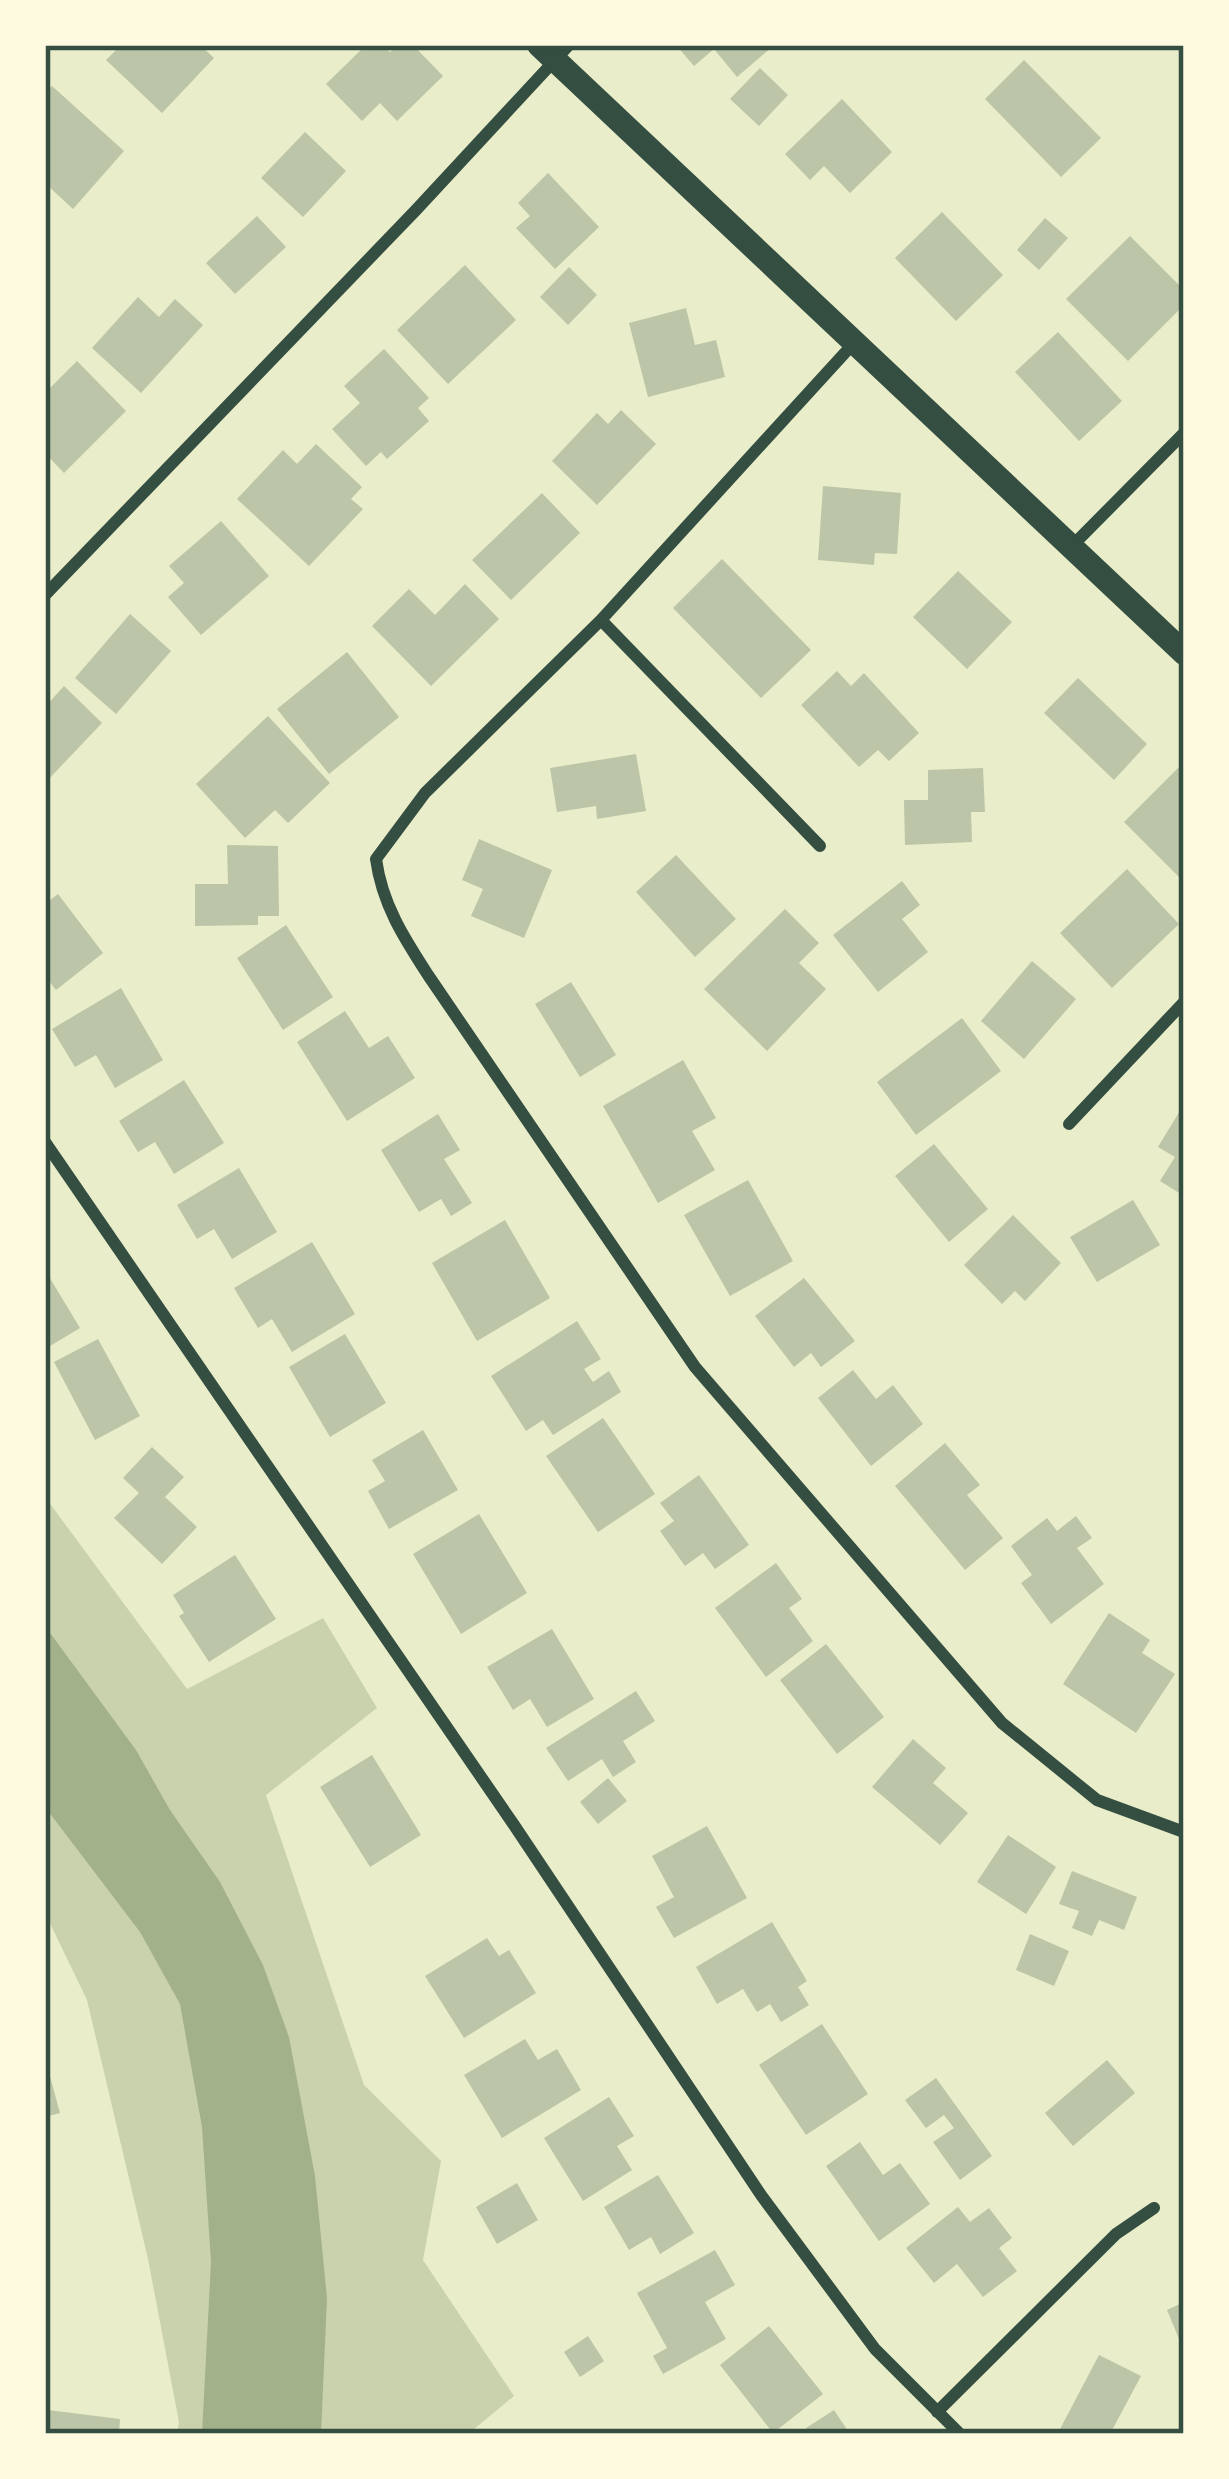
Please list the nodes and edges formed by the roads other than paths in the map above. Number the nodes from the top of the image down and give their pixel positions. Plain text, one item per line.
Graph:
1 (554, 50) edge
2 (853, 344) junction
3 (1184, 434) edge
4 (1071, 548) junction
5 (45, 595) edge
6 (601, 620) junction
7 (1184, 653) edge
8 (820, 846) dead end
9 (1184, 1002) edge
10 (1070, 1124) dead end
11 (45, 1142) edge
12 (1184, 1832) edge
13 (1154, 2207) dead end
14 (937, 2412) junction
15 (959, 2434) edge

1 - 2 main road
1 - 5 street
2 - 4 main road
2 - 6 street
3 - 4 street
4 - 7 main road
6 - 8 street
6 - 12 street
9 - 10 street
11 - 14 street
13 - 14 street
14 - 15 street

